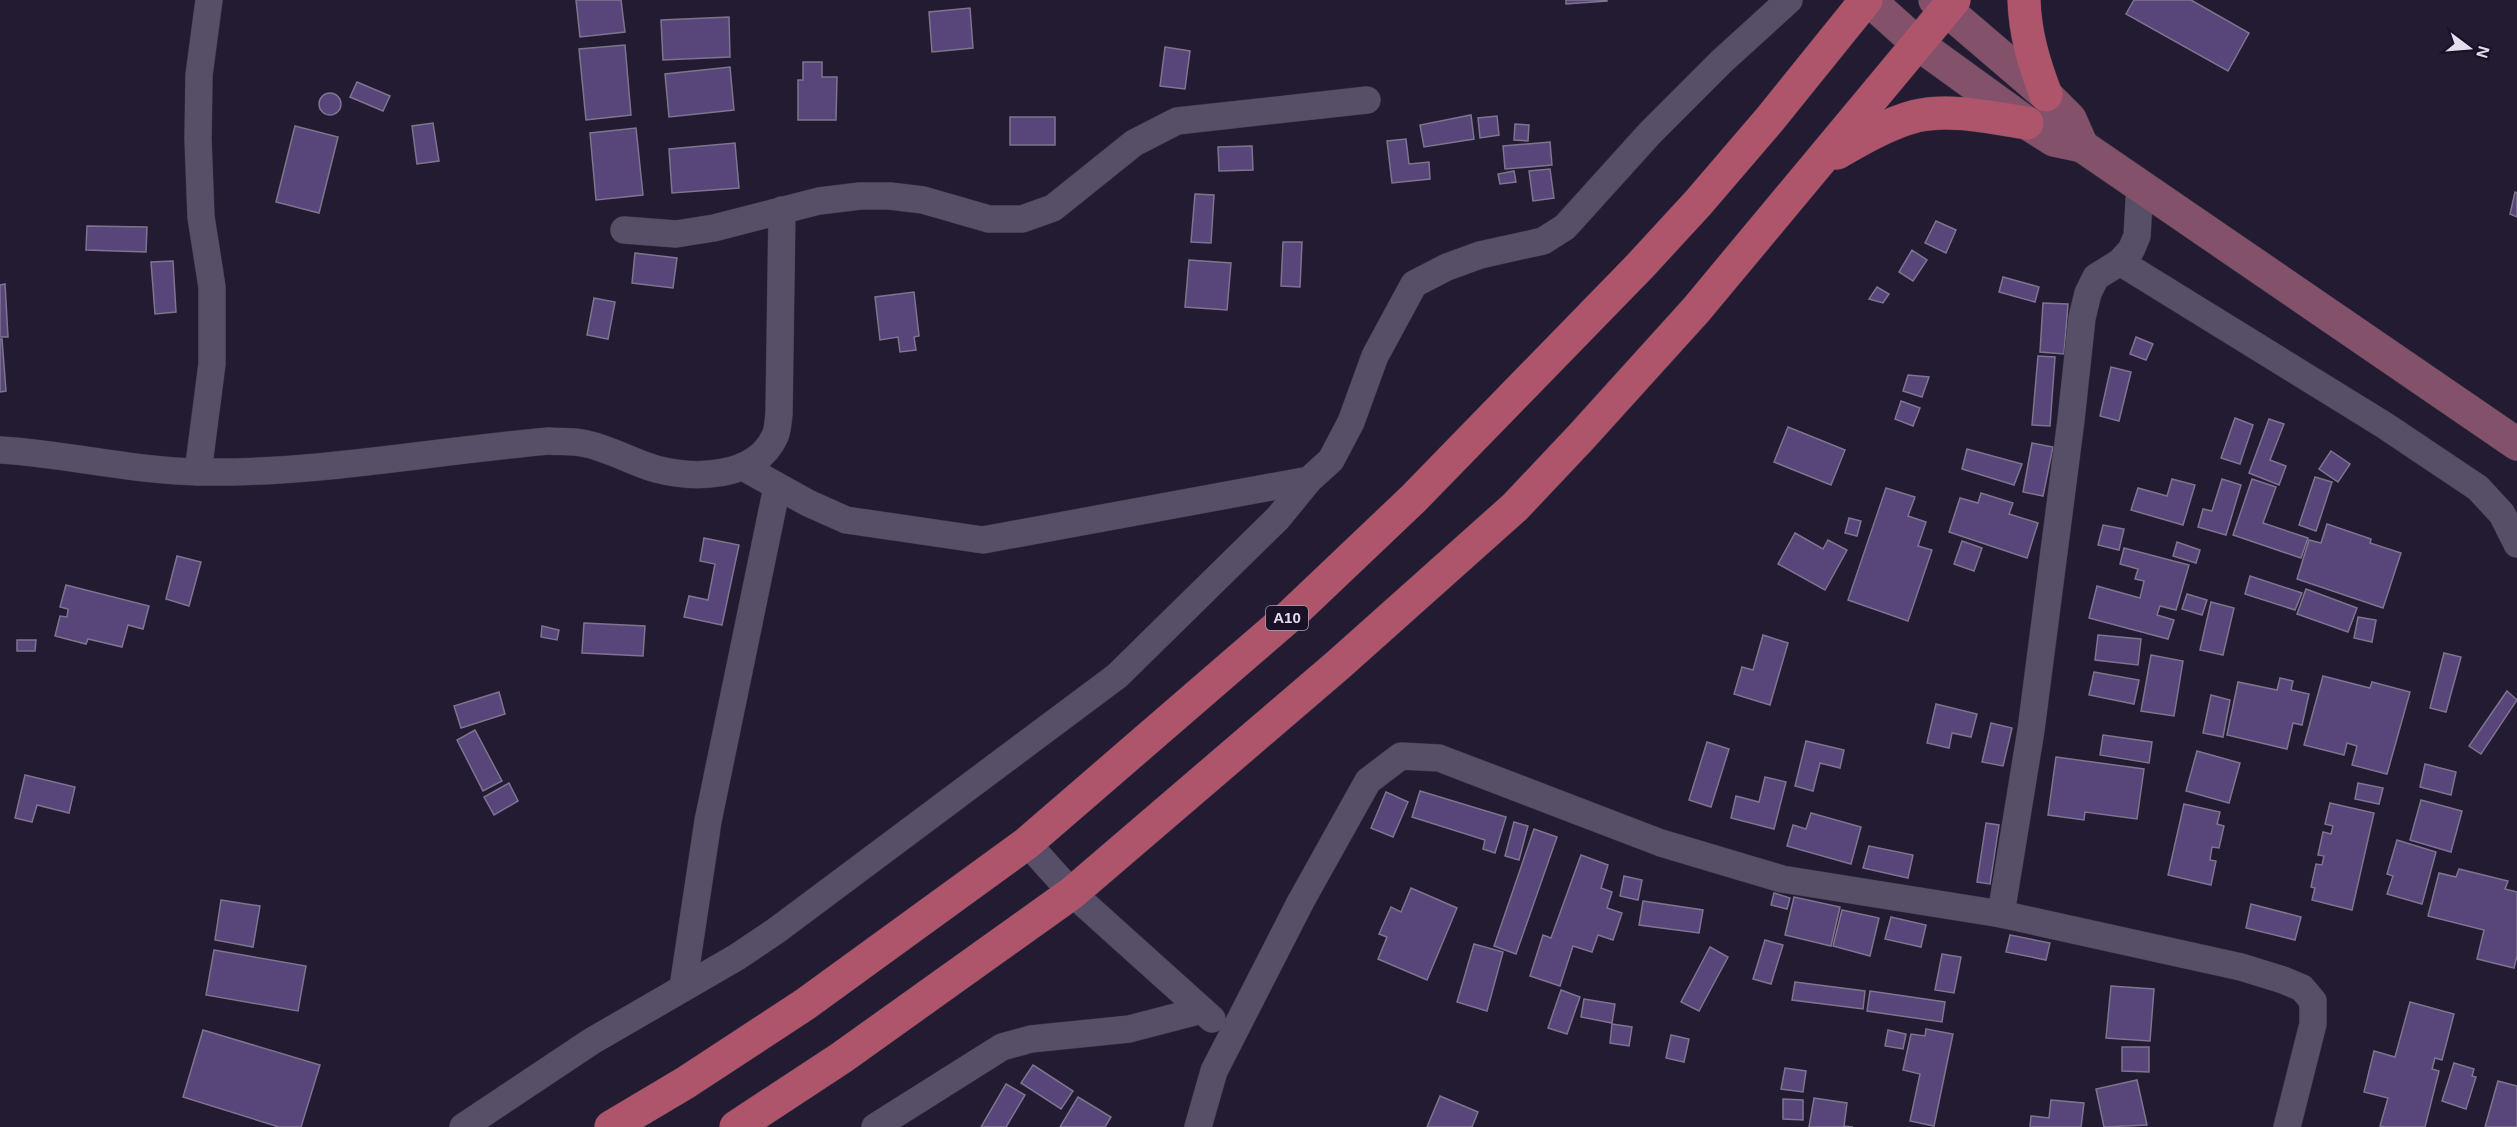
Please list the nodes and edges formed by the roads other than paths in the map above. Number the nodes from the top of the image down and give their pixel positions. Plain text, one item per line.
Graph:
1 (209, 0) edge
2 (1788, 0) edge
3 (1867, 0) edge
4 (2024, 0) edge
5 (1945, 3) edge
6 (1918, 44) junction
7 (2046, 95) junction
8 (1367, 100) dead end
9 (2027, 123) junction
10 (2082, 146) junction
11 (1821, 162) junction
12 (2140, 184) junction
13 (782, 210) junction
14 (624, 231) dead end
15 (2120, 262) junction
16 (2517, 444) edge
17 (0, 450) edge
18 (743, 467) junction
19 (198, 472) junction
20 (1309, 480) junction
21 (777, 487) junction
22 (2517, 544) edge
23 (1027, 843) junction
24 (1071, 893) junction
25 (2001, 914) junction
26 (684, 987) junction
27 (1202, 1010) junction
28 (1231, 1036) junction
29 (463, 1127) edge
30 (611, 1127) edge
31 (736, 1127) edge
32 (875, 1127) edge
33 (1198, 1127) edge
34 (2287, 1127) edge

1 - 19 street
2 - 20 street
3 - 6 main road
3 - 23 main road, A10
4 - 7 main road
5 - 6 main road
5 - 7 main road
6 - 9 main road
6 - 11 main road
7 - 10 main road
8 - 13 street
9 - 10 main road
9 - 11 main road
10 - 12 main road
11 - 24 main road
12 - 15 street
12 - 16 main road
13 - 14 street
13 - 18 street
15 - 22 street
15 - 25 street
17 - 19 street
18 - 19 street
18 - 21 street
20 - 21 street
20 - 26 street
21 - 26 street
23 - 24 street
23 - 30 main road, A10
24 - 27 street
24 - 31 main road
25 - 28 street
25 - 34 street
26 - 29 street
27 - 28 street
27 - 32 street
28 - 33 street

